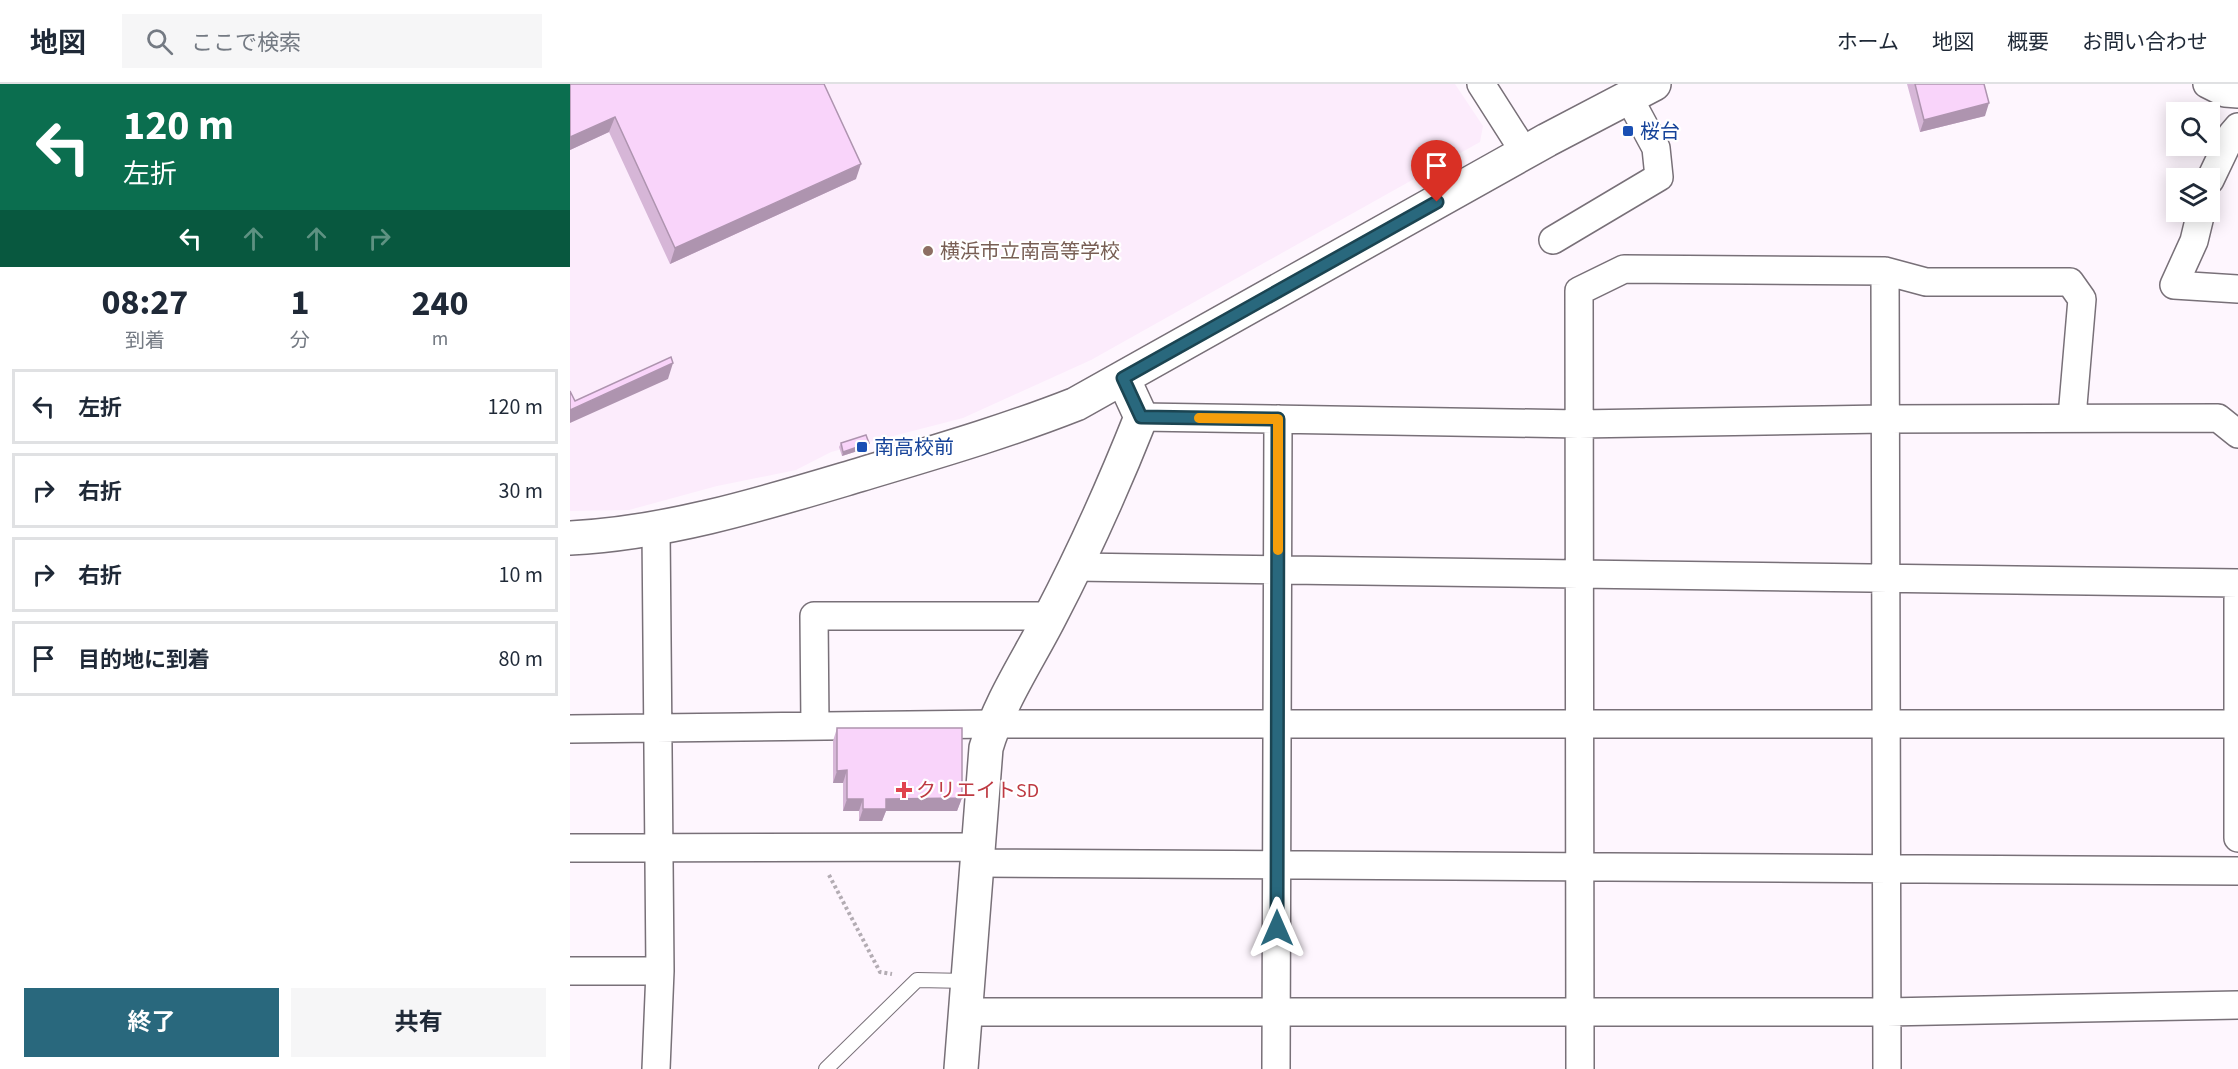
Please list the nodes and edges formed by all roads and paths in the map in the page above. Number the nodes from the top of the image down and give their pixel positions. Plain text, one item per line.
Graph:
1 (1481, 84) edge
2 (2207, 84) edge
3 (1641, 90) edge
4 (2238, 94) edge
5 (2238, 127) edge
6 (1525, 153) junction
7 (2216, 168) edge
8 (2199, 222) edge
9 (1553, 240) dead end
10 (1885, 271) junction
11 (2238, 289) edge
12 (1123, 378) junction
13 (1141, 417) junction
14 (2072, 417) junction
15 (1278, 419) junction
16 (1884, 419) junction
17 (1579, 424) junction
18 (2238, 434) edge
19 (656, 529) junction
20 (570, 538) edge
21 (1074, 567) junction
22 (1277, 570) junction
23 (1579, 574) junction
24 (1886, 579) junction
25 (2238, 583) edge
26 (2238, 599) edge
27 (1051, 616) junction
28 (2237, 650) edge
29 (993, 724) junction
30 (1277, 724) junction
31 (1579, 724) junction
32 (1886, 724) junction
33 (2236, 724) edge
34 (815, 726) junction
35 (658, 728) junction
36 (570, 729) edge
37 (2238, 838) edge
38 (570, 848) edge
39 (659, 848) junction
40 (814, 848) junction
41 (978, 855) junction
42 (1277, 865) junction
43 (1580, 867) junction
44 (1887, 868) junction
45 (2238, 871) edge
46 (570, 971) edge
47 (660, 971) junction
48 (916, 980) junction
49 (967, 997) junction
50 (2238, 999) edge
51 (2238, 1006) edge
52 (1276, 1012) junction
53 (1580, 1012) junction
54 (1887, 1012) junction
55 (657, 1069) edge
56 (826, 1069) edge
57 (961, 1069) edge
58 (1276, 1069) edge
59 (1580, 1069) edge
60 (1887, 1069) edge

1 - 6 street
2 - 4 street
3 - 6 street
3 - 9 street
5 - 7 street
6 - 12 street
8 - 11 street
10 - 14 street
10 - 16 street
10 - 17 street
12 - 13 street
12 - 19 street
13 - 15 street
13 - 21 street
14 - 16 street
14 - 18 street
15 - 17 street
15 - 22 street
16 - 17 street
16 - 24 street
17 - 23 street
19 - 20 street
19 - 35 street
21 - 22 street
21 - 27 street
22 - 23 street
22 - 30 street
23 - 24 street
23 - 31 street
24 - 25 street
24 - 32 street
26 - 28 street
27 - 29 street
27 - 34 street
28 - 33 street
29 - 30 street
29 - 34 street
29 - 41 street
30 - 31 street
30 - 42 street
31 - 32 street
31 - 43 street
32 - 33 street
32 - 44 street
33 - 37 street
34 - 35 street
35 - 36 street
35 - 39 street
38 - 39 street
39 - 40 street
39 - 47 street
40 - 41 street
40 - 48 path
41 - 42 street
41 - 49 street
42 - 43 street
42 - 52 street
43 - 44 street
43 - 53 street
44 - 45 street
44 - 54 street
46 - 47 street
47 - 55 street
48 - 49 lane
48 - 56 lane
49 - 52 street
49 - 57 street
50 - 51 street
51 - 54 street
52 - 53 street
52 - 58 street
53 - 54 street
53 - 59 street
54 - 60 street

